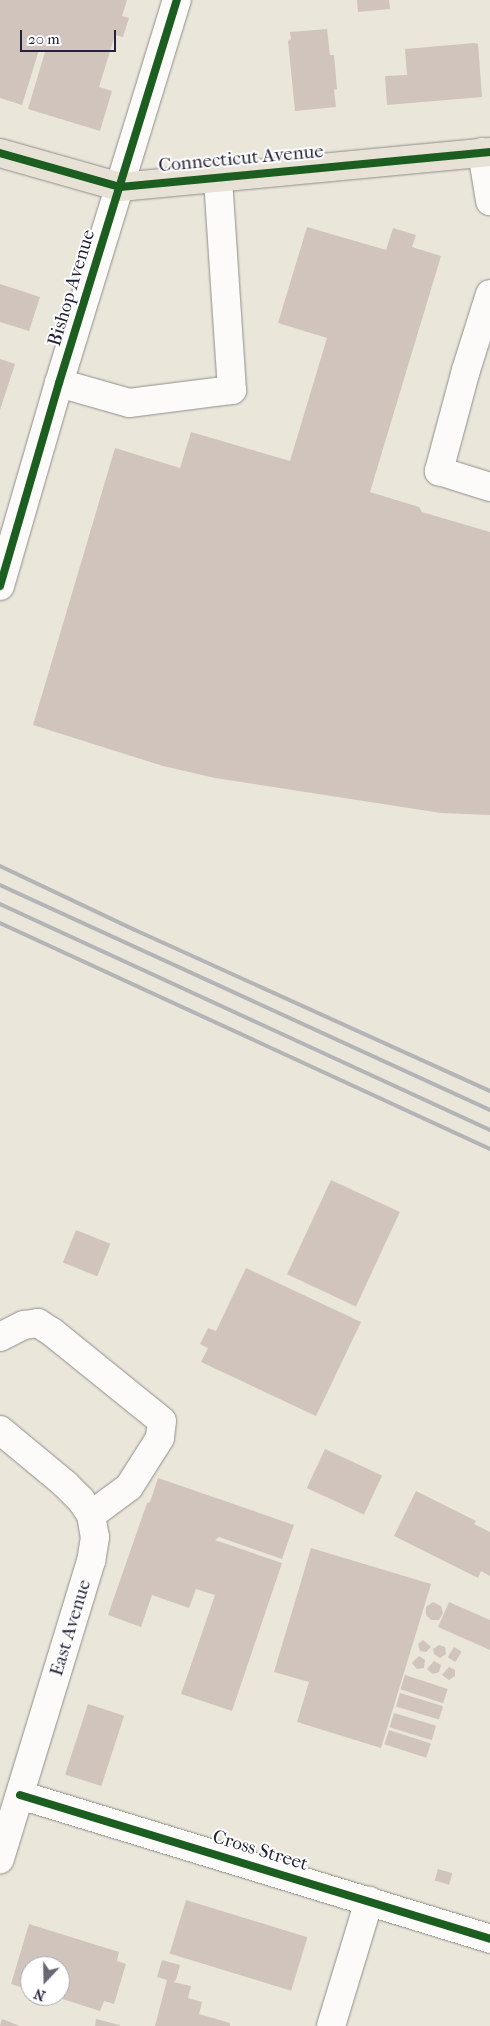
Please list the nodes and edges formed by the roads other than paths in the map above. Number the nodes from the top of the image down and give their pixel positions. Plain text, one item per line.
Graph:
1 (177, 0) edge
2 (486, 152) edge
3 (0, 153) edge
4 (218, 177) junction
5 (120, 187) junction
6 (490, 202) edge
7 (490, 294) edge
8 (482, 341) edge
9 (59, 383) junction
10 (490, 487) edge
11 (0, 586) edge
12 (0, 1337) edge
13 (0, 1430) edge
14 (91, 1515) junction
15 (20, 1795) junction
16 (0, 1859) edge
17 (369, 1902) junction
18 (490, 1939) edge
19 (331, 2026) edge

1 - 5 street, Bishop Avenue
2 - 4 main road, Connecticut Avenue
2 - 6 street
3 - 5 main road, Connecticut Avenue
4 - 5 main road, Connecticut Avenue
4 - 9 street
5 - 9 street, Bishop Avenue
7 - 8 street
8 - 10 street
9 - 11 street, Bishop Avenue
12 - 14 street
13 - 14 street, East Avenue
14 - 15 street, East Avenue
15 - 16 street, East Avenue
15 - 17 street, Cross Street
17 - 18 street, Cross Street
17 - 19 street

